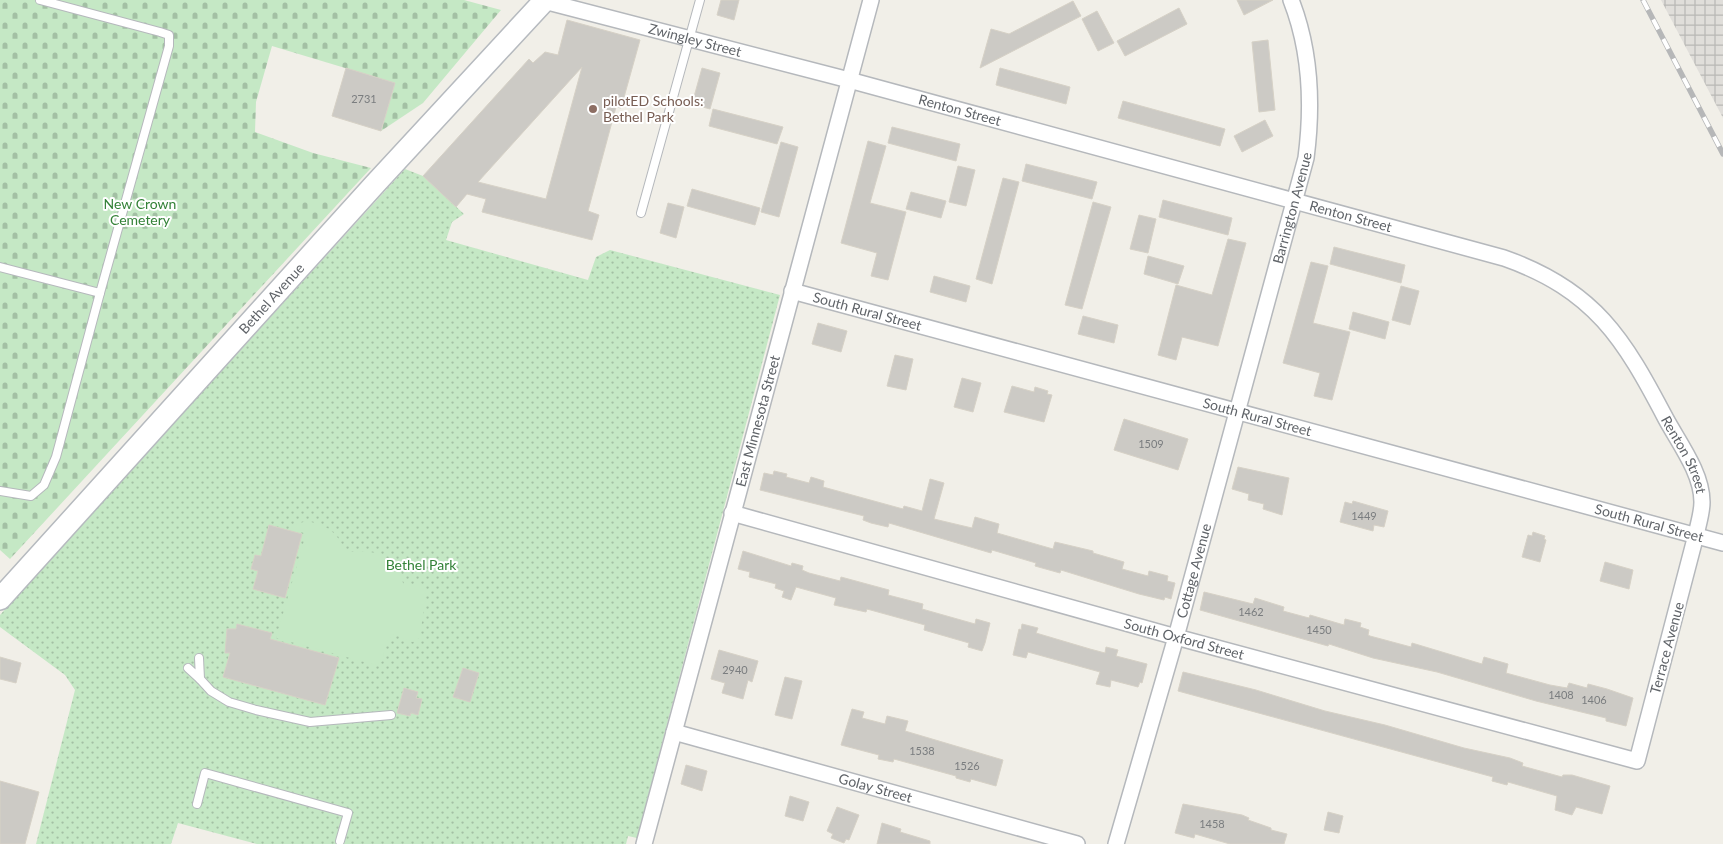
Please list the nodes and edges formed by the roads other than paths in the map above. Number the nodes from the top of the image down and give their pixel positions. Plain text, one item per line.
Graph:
1 (40, 0) edge
2 (543, 0) edge
3 (700, 0) edge
4 (870, 0) edge
5 (1291, 0) edge
6 (689, 39) junction
7 (849, 80) junction
8 (1294, 202) junction
9 (641, 213) dead end
10 (0, 267) edge
11 (792, 291) junction
12 (100, 293) junction
13 (1236, 412) junction
14 (0, 491) edge
15 (732, 513) junction
16 (1696, 536) junction
17 (1723, 543) edge
18 (0, 599) edge
19 (1176, 637) junction
20 (199, 658) dead end
21 (188, 668) dead end
22 (200, 679) junction
23 (391, 715) dead end
24 (674, 732) junction
25 (1637, 761) joint
26 (197, 804) dead end
27 (340, 841) dead end
28 (644, 844) edge
29 (1077, 844) edge
30 (1116, 844) edge

1 - 12 lane
2 - 6 street, Zwingley Street
2 - 18 street, Bethel Avenue
3 - 6 lane
4 - 7 street, East Minnesota Street
5 - 8 street, Barrington Avenue
6 - 7 street, Zwingley Street
6 - 9 lane
7 - 8 street, Renton Street
7 - 11 street, East Minnesota Street
8 - 13 street, Barrington Avenue
8 - 16 street, Renton Street
10 - 12 lane
11 - 13 street, South Rural Street
11 - 15 street, East Minnesota Street
12 - 14 lane
13 - 16 street, South Rural Street
13 - 19 street, Cottage Avenue
15 - 19 street, South Oxford Street
15 - 24 street, East Minnesota Street
16 - 17 street, South Rural Street
16 - 25 street, Terrace Avenue
19 - 25 street, South Oxford Street
19 - 30 street, Cottage Avenue
20 - 22 lane
21 - 22 lane
22 - 23 lane
24 - 28 street, East Minnesota Street
24 - 29 street, Golay Street
26 - 27 lane

